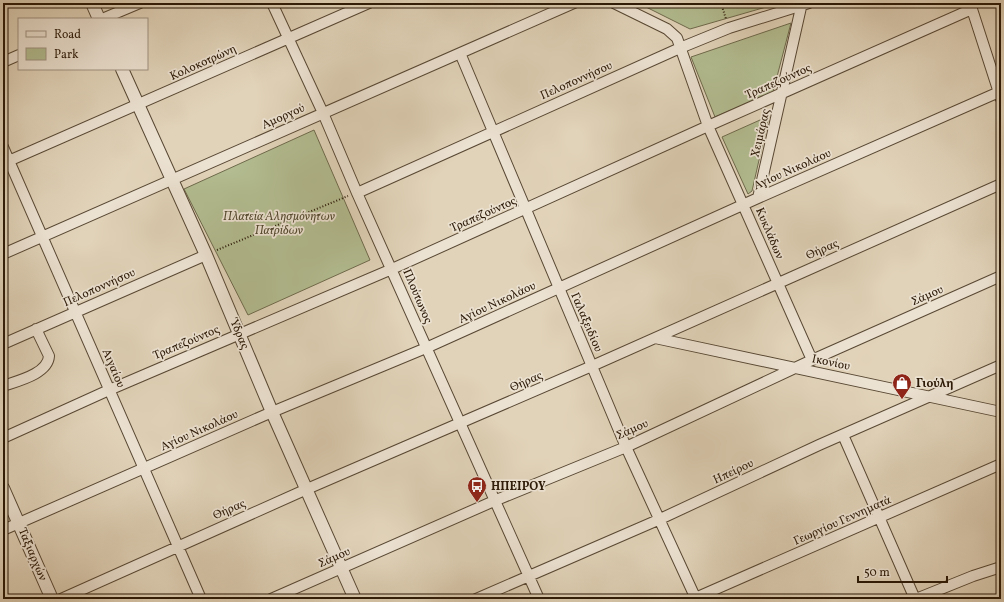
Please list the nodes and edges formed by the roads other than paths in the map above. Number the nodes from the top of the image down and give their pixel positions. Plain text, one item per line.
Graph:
1 (92, 3) edge
2 (140, 3) edge
3 (272, 3) edge
4 (369, 3) edge
5 (574, 3) edge
6 (614, 3) edge
7 (804, 4) edge
8 (971, 6) edge
9 (100, 18) edge
10 (103, 18) edge
11 (288, 38) junction
12 (680, 48) junction
13 (460, 53) junction
14 (18, 55) edge
15 (3, 62) edge
16 (122, 70) edge
17 (782, 93) junction
18 (1000, 95) edge
19 (138, 104) junction
20 (323, 113) junction
21 (708, 126) junction
22 (494, 131) junction
23 (3, 147) edge
24 (6, 162) edge
25 (172, 180) junction
26 (1001, 184) edge
27 (357, 192) junction
28 (758, 198) junction
29 (744, 204) junction
30 (526, 208) junction
31 (42, 236) junction
32 (3, 254) edge
33 (206, 255) junction
34 (392, 269) junction
35 (1001, 276) edge
36 (777, 283) junction
37 (558, 288) junction
38 (76, 311) junction
39 (36, 329) junction
40 (240, 333) junction
41 (656, 338) junction
42 (3, 344) edge
43 (426, 348) junction
44 (812, 360) junction
45 (592, 366) junction
46 (1001, 366) edge
47 (794, 368) junction
48 (3, 386) edge
49 (109, 390) junction
50 (928, 396) junction
51 (272, 412) junction
52 (1001, 412) edge
53 (460, 424) junction
54 (843, 435) junction
55 (3, 438) edge
56 (626, 447) junction
57 (1001, 464) edge
58 (145, 469) junction
59 (3, 488) edge
60 (307, 489) junction
61 (494, 501) junction
62 (879, 518) junction
63 (658, 520) junction
64 (20, 523) junction
65 (3, 530) edge
66 (178, 546) junction
67 (1001, 567) edge
68 (342, 568) junction
69 (528, 576) junction
70 (52, 599) edge
71 (61, 599) edge
72 (201, 599) edge
73 (271, 599) edge
74 (355, 599) edge
75 (476, 599) edge
76 (538, 599) edge
77 (694, 599) edge
78 (915, 599) edge

1 - 9 street
2 - 10 street
3 - 11 street, Πλούτωνος
4 - 11 street, Κολοκοτρώνη
5 - 13 street, Αμοργού
6 - 12 street, Κυκλάδων
7 - 12 street, Πελοποννήσου
7 - 17 street, Χειμάρας
8 - 17 street, Τραπεζούντος
8 - 18 street
11 - 19 street, Κολοκοτρώνη
11 - 20 street, Πλούτωνος
12 - 21 street, Κυκλάδων
12 - 22 street, Πελοποννήσου
13 - 20 street, Αμοργού
13 - 22 street, Γαλαξειδίου
14 - 15 street
16 - 19 street, Ύδρας
17 - 21 street, Τραπεζούντος
17 - 28 street, Χειμάρας
18 - 28 street, Αγίου Νικολάου
19 - 24 street, Κολοκοτρώνη
19 - 25 street, Ύδρας
20 - 25 street, Αμοργού
20 - 27 street, Πλούτωνος
21 - 29 street, Κυκλάδων
21 - 30 street, Τραπεζούντος
22 - 27 street, Πελοποννήσου
22 - 30 street, Γαλαξειδίου
23 - 24 street, Αιγαίου
24 - 31 street, Αιγαίου
25 - 31 street, Αμοργού
25 - 33 street, Ύδρας
26 - 36 street, Θήρας
27 - 34 street, Πλούτωνος
28 - 29 street, Αγίου Νικολάου
29 - 36 street, Κυκλάδων
29 - 37 street, Αγίου Νικολάου
30 - 34 street, Τραπεζούντος
30 - 37 street, Γαλαξειδίου
31 - 32 street, Αμοργού
31 - 38 street, Αιγαίου
33 - 38 street, Πελοποννήσου
33 - 40 street, Ύδρας
34 - 40 street, Τραπεζούντος
34 - 43 street, Πλούτωνος
35 - 44 street, Σάμου
36 - 41 street, Θήρας
36 - 44 street, Κυκλάδων
37 - 43 street, Αγίου Νικολάου
37 - 45 street, Γαλαξειδίου
38 - 39 street, Πελοποννήσου
38 - 49 street, Αιγαίου
39 - 42 street, Πελοποννήσου
39 - 48 street
40 - 49 street, Τραπεζούντος
40 - 51 street, Ύδρας
41 - 45 street, Θήρας
41 - 47 street, Ικονίου
43 - 51 street, Αγίου Νικολάου
43 - 53 street, Πλούτωνος
44 - 47 street, Σάμου
45 - 53 street, Θήρας
45 - 56 street, Γαλαξειδίου
46 - 50 street, Ηπείρου
47 - 50 street, Ικονίου
47 - 56 street, Σάμου
49 - 55 street, Τραπεζούντος
49 - 58 street, Αιγαίου
50 - 52 street, Ικονίου
50 - 54 street, Ηπείρου
51 - 58 street, Αγίου Νικολάου
51 - 60 street, Ύδρας
53 - 60 street, Θήρας
53 - 61 street, Πλούτωνος
54 - 62 street
54 - 63 street, Ηπείρου
56 - 61 street, Σάμου
56 - 63 street, Γαλαξειδίου
57 - 62 street, Γεωργίου Γεννηματά
58 - 64 street, Αγίου Νικολάου
58 - 66 street, Αιγαίου
59 - 64 street, Ταξιαρχών
60 - 66 street, Θήρας
60 - 68 street, Ύδρας
61 - 68 street, Σάμου
61 - 69 street, Πλούτωνος
62 - 77 street, Γεωργίου Γεννηματά
62 - 78 street
63 - 69 street, Ηπείρου
63 - 77 street, Γαλαξειδίου
64 - 65 street, Αγίου Νικολάου
64 - 70 street, Ταξιαρχών
66 - 71 street, Θήρας
66 - 72 street, Αιγαίου
67 - 78 street
68 - 73 street, Σάμου
68 - 74 street, Ύδρας
69 - 75 street, Ηπείρου
69 - 76 street, Πλούτωνος

